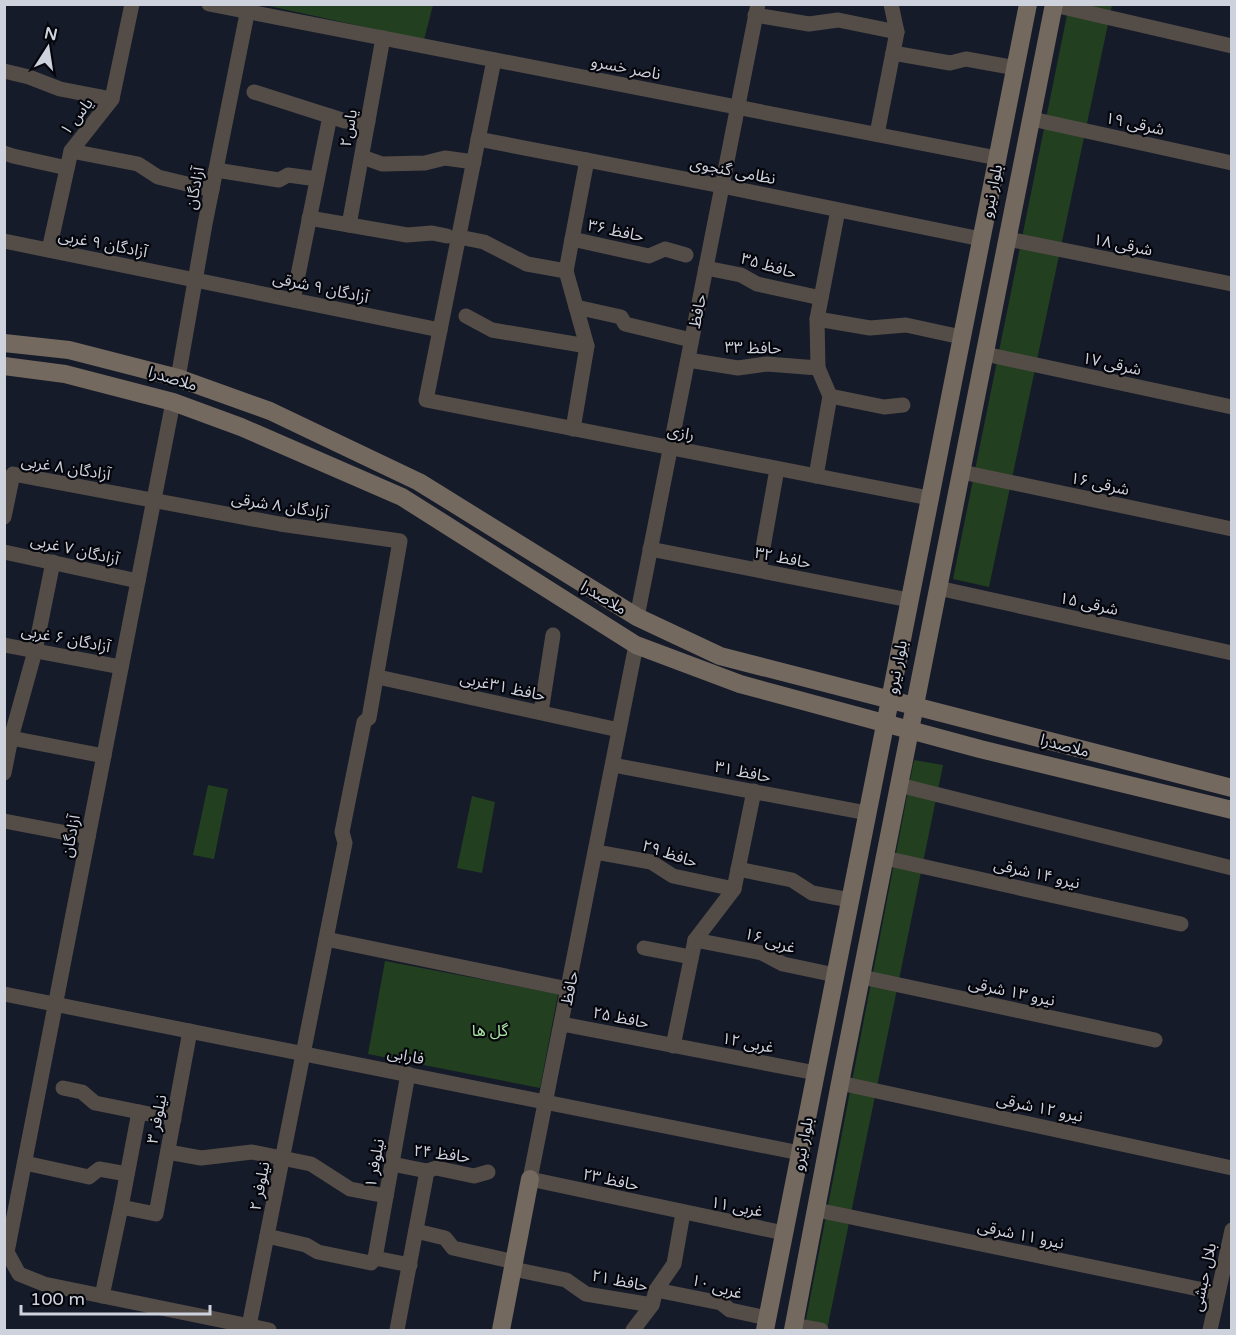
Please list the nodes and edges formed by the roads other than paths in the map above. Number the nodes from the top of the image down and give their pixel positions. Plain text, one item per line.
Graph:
1 (132, 4) edge
2 (209, 4) edge
3 (891, 4) edge
4 (1029, 4) edge
5 (1054, 5) edge
6 (248, 8) edge
7 (757, 10) edge
8 (897, 32) junction
9 (383, 38) junction
10 (1232, 46) edge
11 (893, 53) junction
12 (494, 60) junction
13 (1016, 68) junction
14 (4, 71) edge
15 (254, 92) dead end
16 (112, 99) junction
17 (738, 107) junction
18 (330, 116) junction
19 (1032, 119) junction
20 (368, 122) junction
21 (877, 134) junction
22 (478, 140) junction
23 (71, 151) junction
24 (4, 153) edge
25 (998, 158) junction
26 (368, 159) dead end
27 (586, 160) junction
28 (474, 162) junction
29 (1232, 163) edge
30 (67, 168) junction
31 (216, 170) junction
32 (317, 180) junction
33 (722, 186) junction
34 (212, 190) junction
35 (838, 210) junction
36 (309, 218) junction
37 (349, 225) junction
38 (453, 236) junction
39 (572, 239) junction
40 (981, 239) junction
41 (1008, 239) junction
42 (4, 241) edge
43 (49, 250) junction
44 (686, 255) dead end
45 (706, 268) junction
46 (566, 271) junction
47 (195, 279) junction
48 (1232, 284) edge
49 (821, 298) junction
50 (293, 300) junction
51 (576, 307) junction
52 (466, 316) dead end
53 (817, 319) junction
54 (440, 330) junction
55 (961, 337) junction
56 (691, 340) junction
57 (4, 343) edge
58 (587, 346) junction
59 (985, 354) junction
60 (687, 360) junction
61 (4, 366) edge
62 (818, 368) junction
63 (178, 378) junction
64 (830, 396) junction
65 (173, 402) junction
66 (903, 405) dead end
67 (1232, 407) edge
68 (573, 429) junction
69 (670, 448) junction
70 (777, 469) junction
71 (962, 472) junction
72 (816, 476) junction
73 (929, 498) junction
74 (154, 502) junction
75 (4, 517) edge
76 (1232, 529) edge
77 (400, 542) joint
78 (650, 549) junction
79 (4, 552) edge
80 (53, 562) junction
81 (759, 570) junction
82 (138, 581) junction
83 (938, 588) junction
84 (909, 600) junction
85 (637, 617) junction
86 (553, 635) dead end
87 (4, 645) edge
88 (636, 645) junction
89 (35, 651) junction
90 (1232, 653) edge
91 (121, 667) junction
92 (378, 677) junction
93 (889, 700) junction
94 (915, 706) junction
95 (541, 712) junction
96 (885, 723) junction
97 (620, 730) junction
98 (910, 730) junction
99 (11, 738) junction
100 (104, 756) junction
101 (613, 765) junction
102 (4, 773) edge
103 (899, 784) junction
104 (1232, 788) edge
105 (754, 791) junction
106 (1232, 810) edge
107 (867, 813) junction
108 (4, 821) edge
109 (88, 837) junction
110 (596, 852) junction
111 (885, 858) junction
112 (1232, 868) edge
113 (738, 869) junction
114 (734, 889) junction
115 (850, 900) junction
116 (1181, 924) dead end
117 (326, 939) junction
118 (695, 940) junction
119 (644, 948) dead end
120 (691, 957) junction
121 (835, 975) junction
122 (862, 977) junction
123 (568, 989) junction
124 (4, 994) edge
125 (56, 1003) junction
126 (562, 1024) junction
127 (190, 1030) junction
128 (1155, 1040) dead end
129 (673, 1046) junction
130 (304, 1053) junction
131 (816, 1073) junction
132 (408, 1074) junction
133 (840, 1083) junction
134 (63, 1088) dead end
135 (546, 1102) junction
136 (139, 1112) junction
137 (174, 1119) junction
138 (168, 1152) junction
139 (800, 1153) junction
140 (283, 1158) junction
141 (25, 1163) junction
142 (392, 1164) junction
143 (1232, 1168) edge
144 (427, 1171) junction
145 (488, 1172) dead end
146 (127, 1174) junction
147 (530, 1179) junction
148 (386, 1196) junction
149 (10, 1206) edge
150 (121, 1207) junction
151 (816, 1210) junction
152 (683, 1213) junction
153 (1232, 1230) edge
154 (416, 1231) junction
155 (784, 1233) junction
156 (267, 1236) junction
157 (375, 1258) junction
158 (410, 1265) junction
159 (514, 1265) junction
160 (656, 1290) junction
161 (102, 1296) junction
162 (1222, 1300) edge
163 (652, 1305) junction
164 (766, 1324) edge
165 (249, 1326) junction
166 (794, 1328) edge
167 (269, 1330) edge
168 (397, 1330) edge
169 (501, 1330) edge
170 (633, 1330) edge
171 (821, 1330) edge
172 (1210, 1330) edge

1 - 16 street, یاس ۱
2 - 6 street, ناصر خسرو
3 - 8 street
4 - 13 street, بلوار نیرو
5 - 10 street
5 - 19 street, بلوار نیرو
6 - 9 street, ناصر خسرو
6 - 31 street, آزادگان
7 - 8 street
7 - 17 street, حافظ
8 - 11 street
9 - 12 street, ناصر خسرو
9 - 20 street, یاس۲
11 - 13 street
11 - 21 street
12 - 17 street, ناصر خسرو
12 - 22 street
13 - 25 street, بلوار نیرو
14 - 16 street
15 - 18 street
16 - 23 street, یاس ۱
17 - 21 street, ناصر خسرو
17 - 33 street, حافظ
18 - 20 street
18 - 32 street
19 - 29 street, ۱۹ شرقی
19 - 41 street, بلوار نیرو
20 - 37 street, یاس۲
21 - 25 street, ناصر خسرو
22 - 27 street, نظامی گنجوی
22 - 28 street
23 - 30 street, یاس ۱
23 - 34 street
24 - 30 street
25 - 40 street, بلوار نیرو
26 - 28 street
27 - 33 street, نظامی گنجوی
27 - 39 street
28 - 38 street
30 - 43 street, یاس ۱
31 - 32 street
31 - 34 street, آزادگان
32 - 36 street
33 - 35 street, نظامی گنجوی
33 - 45 street, حافظ
34 - 47 street, آزادگان
35 - 40 street, نظامی گنجوی
35 - 49 street
36 - 37 street
36 - 50 street
37 - 38 street
38 - 46 street
38 - 54 street
39 - 44 street, حافظ ۳۶
39 - 46 street
40 - 55 street, بلوار نیرو
41 - 48 street, ۱۸ شرقی
41 - 59 street, بلوار نیرو
42 - 43 street, آزادگان ۹ غربی
43 - 47 street, آزادگان ۹ غربی
45 - 49 street, حافظ ۳۵
45 - 56 street, حافظ
46 - 51 street
47 - 50 street, آزادگان ۹ شرقی
47 - 63 street, آزادگان
49 - 53 street
50 - 54 street, آزادگان ۹ شرقی
51 - 56 street
51 - 58 street
52 - 58 street
53 - 55 street
53 - 62 street
54 - 68 street, رازی
55 - 73 street, بلوار نیرو
56 - 60 street, حافظ
57 - 63 street, ملاصدرا
58 - 68 street
59 - 67 street, ۱۷ شرقی
59 - 71 street, بلوار نیرو
60 - 62 street, حافظ ۳۳
60 - 69 street, حافظ
61 - 65 street, ملاصدرا
62 - 64 street
63 - 85 street, ملاصدرا
64 - 66 street
64 - 72 street
65 - 74 street, آزادگان
65 - 88 street, ملاصدرا
68 - 69 street, رازی
69 - 70 street, رازی
69 - 78 street, حافظ
70 - 72 street, رازی
70 - 81 street
71 - 76 street, ۱۶ شرقی
71 - 83 street, بلوار نیرو
72 - 73 street, رازی
73 - 84 street, بلوار نیرو
74 - 75 street, آزادگان ۸ غربی
74 - 77 street, آزادگان ۸ شرقی
74 - 82 street, آزادگان
77 - 92 street, نیلوفر ۲
78 - 81 street, حافظ ۳۲
78 - 85 street, حافظ
79 - 80 street, آزادگان ۷ غربی
80 - 82 street, آزادگان ۷ غربی
80 - 89 street
81 - 84 street, حافظ ۳۲
82 - 91 street, آزادگان
83 - 90 street, ۱۵ شرقی
83 - 94 street, بلوار نیرو
84 - 93 street, بلوار نیرو
85 - 93 street, ملاصدرا
86 - 95 street
87 - 89 street, آزادگان ۶ غربی
88 - 96 street, ملاصدرا
88 - 97 street, حافظ
89 - 91 street, آزادگان ۶ غربی
89 - 99 street
91 - 100 street, آزادگان
92 - 95 street, حافظ ۳۱غربی
92 - 117 street, نیلوفر ۲
93 - 94 street, ملاصدرا
93 - 96 street, بلوار نیرو
94 - 98 street, بلوار نیرو
94 - 104 street, ملاصدرا
95 - 97 street, حافظ ۳۱غربی
96 - 98 street, ملاصدرا
96 - 107 street, بلوار نیرو
97 - 101 street, حافظ
98 - 103 street, بلوار نیرو
98 - 106 street, ملاصدرا
99 - 100 street
99 - 102 street
100 - 109 street, آزادگان
101 - 105 street, حافظ ۳۱
101 - 110 street, حافظ
103 - 111 street, بلوار نیرو
103 - 112 street
105 - 107 street, حافظ ۳۱
105 - 113 street
107 - 115 street, بلوار نیرو
108 - 109 street
109 - 125 street, آزادگان
110 - 114 street, حافظ ۲۹
110 - 123 street, حافظ
111 - 116 street, نیرو ۱۴ شرقی
111 - 122 street, بلوار نیرو
113 - 114 street
113 - 115 street
114 - 118 street
115 - 121 street, بلوار نیرو
117 - 123 street
117 - 130 street, نیلوفر ۲
118 - 120 street
118 - 121 street, ۱۶ غربی
119 - 120 street
120 - 129 street
121 - 131 street, بلوار نیرو
122 - 128 street, نیرو ۱۳ شرقی
122 - 133 street, بلوار نیرو
123 - 126 street, حافظ
124 - 125 street, فارابی
125 - 127 street, فارابی
125 - 141 street, آزادگان
126 - 129 street, حافظ ۲۵
126 - 135 street, حافظ
127 - 130 street, فارابی
127 - 137 street, نیلوفر ۳
129 - 131 street, ۱۲ غربی
130 - 132 street, فارابی
130 - 140 street, نیلوفر ۲
131 - 139 street, بلوار نیرو
132 - 135 street, فارابی
132 - 142 street, نیلوفر ۱
133 - 143 street, نیرو ۱۲ شرقی
133 - 151 street, بلوار نیرو
134 - 136 street
135 - 139 street, فارابی
135 - 147 street, حافظ
136 - 137 street
136 - 146 street
137 - 138 street, نیلوفر ۳
138 - 140 street
138 - 150 street, نیلوفر ۳
139 - 155 street, بلوار نیرو
140 - 148 street
140 - 156 street, نیلوفر ۲
141 - 146 street
141 - 149 street, آزادگان
142 - 144 street, حافظ ۲۴
142 - 148 street, نیلوفر ۱
144 - 145 street, حافظ ۲۴
144 - 154 street
146 - 150 street
147 - 152 street, حافظ ۲۳
147 - 159 street, حافظ
148 - 157 street, نیلوفر ۱
149 - 161 street, آزادگان
150 - 161 street
151 - 162 street, نیرو ۱۱ شرقی
151 - 166 street, بلوار نیرو
152 - 155 street, ۱۱ غربی
152 - 160 street
153 - 162 street, بلال حبشی
154 - 158 street
154 - 159 street, حافظ ۲۱
155 - 164 street, بلوار نیرو
156 - 157 street
156 - 165 street, نیلوفر ۲
157 - 158 street
158 - 168 street
159 - 163 street, حافظ ۲۱
159 - 169 street, حافظ
160 - 163 street
160 - 164 street, ۱۰ غربی
161 - 165 street
162 - 172 street, بلال حبشی
163 - 170 street
165 - 167 street
166 - 171 street

